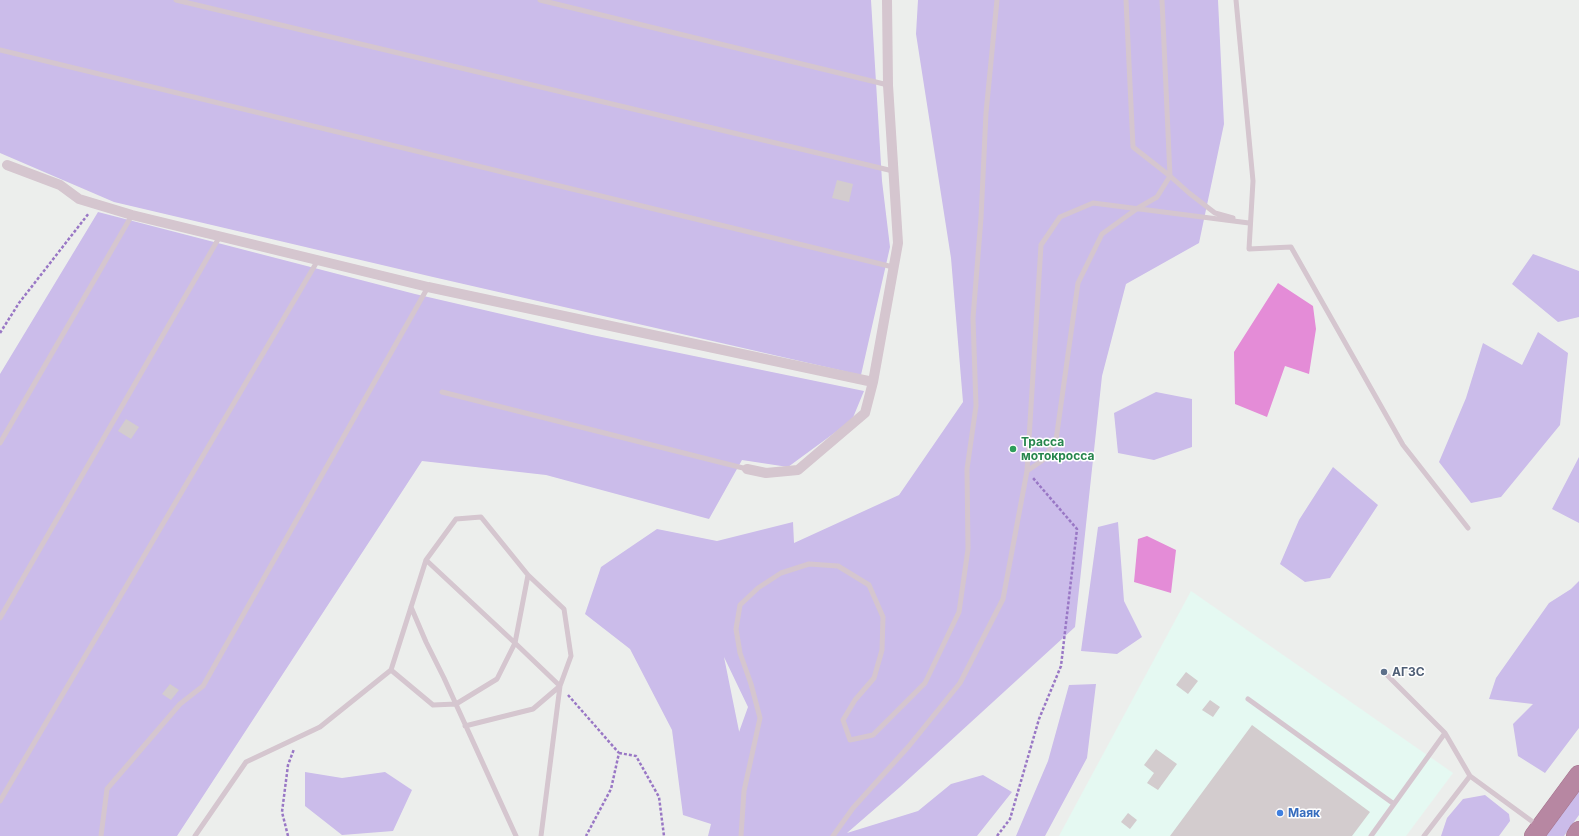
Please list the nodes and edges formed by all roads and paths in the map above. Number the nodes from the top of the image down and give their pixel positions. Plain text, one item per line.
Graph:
1 (176, 0) edge
2 (540, 0) edge
3 (886, 0) edge
4 (997, 0) edge
5 (1126, 0) edge
6 (1162, 0) edge
7 (1236, 0) edge
8 (0, 50) edge
9 (888, 85) junction
10 (3, 164) edge
11 (893, 171) junction
12 (1170, 176) junction
13 (98, 206) junction
14 (1138, 208) junction
15 (132, 215) junction
16 (1250, 223) junction
17 (220, 236) junction
18 (318, 260) junction
19 (893, 267) junction
20 (428, 287) junction
21 (0, 333) edge
22 (873, 382) junction
23 (442, 392) dead end
24 (0, 443) edge
25 (747, 469) joint
26 (1027, 471) junction
27 (1468, 528) dead end
28 (426, 560) junction
29 (528, 575) junction
30 (411, 607) junction
31 (0, 618) edge
32 (515, 644) junction
33 (391, 670) junction
34 (1384, 672) dead end
35 (560, 686) junction
36 (1248, 698) dead end
37 (456, 704) junction
38 (465, 726) junction
39 (1445, 733) junction
40 (299, 737) junction
41 (619, 753) junction
42 (1579, 775) edge
43 (1470, 776) junction
44 (0, 801) edge
45 (1394, 804) junction
46 (1579, 831) edge
47 (1538, 832) edge
48 (101, 836) edge
49 (194, 836) edge
50 (288, 836) edge
51 (516, 836) edge
52 (540, 836) edge
53 (586, 836) edge
54 (664, 836) edge
55 (741, 836) edge
56 (833, 836) edge
57 (998, 836) edge
58 (1371, 836) edge
59 (1424, 836) edge
60 (1576, 836) edge

1 - 11 lane
2 - 9 lane
3 - 9 street
4 - 55 lane
5 - 12 lane
6 - 12 lane
7 - 16 lane
8 - 19 lane
9 - 11 street
10 - 13 street
11 - 19 street
12 - 14 lane
12 - 16 lane
13 - 15 street
13 - 21 path
14 - 16 lane
14 - 26 lane
14 - 26 lane
15 - 17 street
15 - 24 lane
16 - 27 lane
17 - 18 street
17 - 31 lane
18 - 20 street
18 - 44 lane
19 - 22 street
20 - 22 street
20 - 48 lane
22 - 25 street
23 - 25 lane
26 - 56 lane
26 - 57 path
28 - 29 lane
28 - 30 lane
28 - 32 lane
29 - 32 lane
29 - 35 lane
30 - 33 lane
30 - 37 lane
32 - 35 lane
32 - 37 lane
33 - 37 lane
33 - 40 lane
34 - 39 lane
35 - 38 lane
35 - 41 path
35 - 52 lane
36 - 45 lane
37 - 38 lane
38 - 51 lane
39 - 43 lane
39 - 45 lane
40 - 49 lane
40 - 50 path
41 - 53 path
41 - 54 path
42 - 47 highway
43 - 47 lane
43 - 59 lane
45 - 58 lane
46 - 60 highway

